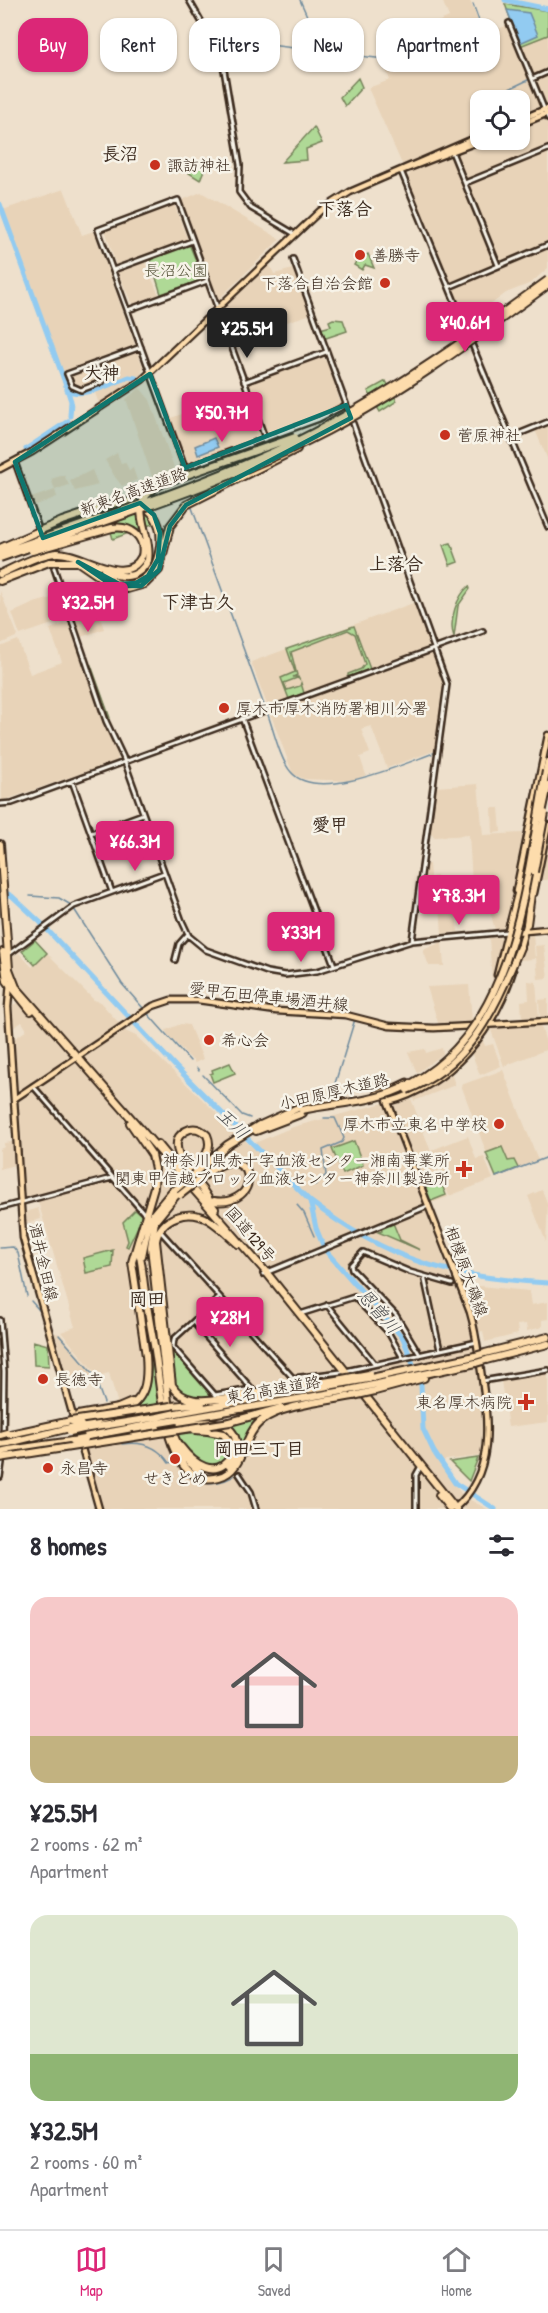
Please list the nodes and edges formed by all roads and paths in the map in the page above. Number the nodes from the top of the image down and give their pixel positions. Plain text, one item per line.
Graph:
1 (189, 0) edge
2 (509, 23) dead end
3 (548, 72) edge
4 (532, 79) junction
5 (547, 112) edge
6 (530, 118) edge
7 (470, 143) edge
8 (470, 143) edge
9 (548, 149) edge
10 (452, 152) junction
11 (401, 171) junction
12 (465, 183) junction
13 (294, 233) junction
14 (192, 241) junction
15 (548, 245) edge
16 (293, 259) dead end
17 (498, 265) junction
18 (113, 270) junction
19 (548, 280) edge
20 (207, 281) junction
21 (548, 285) edge
22 (449, 287) junction
23 (217, 308) junction
24 (128, 310) junction
25 (141, 347) junction
26 (326, 352) junction
27 (96, 363) junction
28 (150, 374) junction
29 (244, 382) junction
30 (376, 398) junction
31 (346, 405) junction
32 (548, 422) edge
33 (328, 430) junction
34 (511, 437) junction
35 (265, 438) junction
36 (15, 462) junction
37 (0, 469) edge
38 (548, 527) edge
39 (0, 548) edge
40 (47, 550) dead end
41 (0, 553) edge
42 (145, 558) junction
43 (0, 560) edge
44 (78, 562) junction
45 (54, 568) dead end
46 (15, 571) junction
47 (0, 576) edge
48 (483, 631) dead end
49 (435, 649) junction
50 (242, 718) junction
51 (548, 735) edge
52 (125, 762) junction
53 (548, 762) edge
54 (72, 781) junction
55 (548, 785) edge
56 (0, 804) edge
57 (540, 805) junction
58 (144, 814) junction
59 (548, 825) edge
60 (548, 830) edge
61 (528, 831) junction
62 (91, 833) junction
63 (0, 844) edge
64 (165, 873) junction
65 (112, 892) junction
66 (2, 902) edge
67 (526, 927) junction
68 (509, 929) junction
69 (548, 929) edge
70 (188, 934) junction
71 (412, 941) junction
72 (520, 947) junction
73 (8, 955) junction
74 (175, 960) dead end
75 (334, 965) junction
76 (10, 977) junction
77 (9, 985) junction
78 (22, 1000) junction
79 (8, 1007) junction
80 (548, 1021) edge
81 (489, 1024) junction
82 (471, 1026) junction
83 (76, 1059) junction
84 (33, 1086) junction
85 (390, 1090) junction
86 (407, 1090) junction
87 (14, 1099) junction
88 (388, 1102) junction
89 (302, 1110) junction
90 (130, 1123) junction
91 (138, 1125) junction
92 (196, 1175) junction
93 (112, 1178) junction
94 (200, 1193) dead end
95 (214, 1201) dead end
96 (21, 1203) junction
97 (429, 1205) junction
98 (0, 1208) edge
99 (158, 1210) junction
100 (143, 1212) dead end
101 (162, 1233) dead end
102 (138, 1237) junction
103 (239, 1243) junction
104 (141, 1265) junction
105 (265, 1273) junction
106 (424, 1276) junction
107 (452, 1284) dead end
108 (219, 1298) junction
109 (327, 1305) junction
110 (163, 1308) junction
111 (147, 1312) junction
112 (300, 1314) junction
113 (0, 1320) edge
114 (193, 1322) junction
115 (160, 1330) junction
116 (548, 1337) edge
117 (477, 1342) junction
118 (548, 1344) edge
119 (440, 1350) junction
120 (166, 1352) junction
121 (419, 1355) junction
122 (146, 1356) junction
123 (486, 1357) junction
124 (404, 1358) junction
125 (476, 1359) junction
126 (375, 1365) junction
127 (147, 1366) junction
128 (548, 1370) edge
129 (425, 1371) junction
130 (343, 1376) junction
131 (482, 1381) junction
132 (351, 1393) junction
133 (229, 1398) junction
134 (177, 1420) junction
135 (159, 1425) junction
136 (71, 1430) junction
137 (83, 1433) junction
138 (173, 1433) junction
139 (3, 1435) edge
140 (0, 1444) edge
141 (8, 1446) junction
142 (0, 1452) edge
143 (0, 1458) edge
144 (419, 1467) junction
145 (239, 1474) dead end
146 (0, 1477) edge
147 (466, 1499) junction
148 (99, 1509) edge
149 (256, 1509) edge
150 (416, 1509) edge
151 (454, 1509) edge
152 (462, 1509) edge

1 - 13 street
2 - 4 street
3 - 4 street
4 - 5 street
5 - 6 main road
7 - 10 main road
8 - 11 main road
9 - 12 street
10 - 11 main road
10 - 12 street
11 - 13 main road
11 - 22 street
12 - 17 street
13 - 23 main road
14 - 18 street
14 - 18 street
14 - 20 street
15 - 17 street
16 - 26 street
17 - 22 street
18 - 24 street
19 - 30 highway, 新東名高速道路, bridge
20 - 23 street
20 - 24 street
21 - 33 highway, 新東名高速道路, bridge
22 - 34 street
23 - 28 main road
23 - 29 street
24 - 25 street
25 - 27 street
25 - 28 street
26 - 29 street
26 - 31 street
27 - 27 street
28 - 35 street
28 - 36 main road
29 - 35 street
30 - 41 highway, 新東名高速道路, bridge
30 - 42 highway, bridge
31 - 35 street
31 - 49 street
32 - 34 street
33 - 43 highway, 新東名高速道路, bridge
33 - 44 highway, bridge
34 - 38 street
36 - 37 main road
36 - 40 street
39 - 44 highway, bridge
42 - 43 highway, bridge
42 - 46 highway
44 - 46 highway
45 - 52 street
46 - 47 highway
46 - 47 highway
48 - 49 street
49 - 50 street
49 - 71 street
50 - 52 street
50 - 75 street
51 - 61 main road
52 - 54 street
52 - 58 street
53 - 57 highway, 小田原厚木道路, bridge
54 - 56 street
54 - 62 street
55 - 67 highway, bridge
55 - 86 highway, 小田原厚木道路, bridge
57 - 68 highway, bridge
57 - 89 highway, 小田原厚木道路, bridge
58 - 62 street
58 - 64 street
59 - 60 main road
60 - 61 street
60 - 67 main road
61 - 68 main road
62 - 65 street
63 - 66 highway
64 - 65 street
64 - 70 street
65 - 73 street
66 - 73 highway
66 - 77 highway
67 - 68 main road
67 - 69 main road
67 - 72 main road
68 - 71 street
68 - 82 main road
70 - 74 street
70 - 75 street
71 - 75 street
72 - 81 main road
72 - 86 highway, bridge
73 - 76 highway
76 - 77 main road, 酒井金田線
76 - 83 highway, 国道129号
77 - 78 highway, 国道129号
77 - 79 main road, 酒井金田線
78 - 79 main road
78 - 83 highway, 国道129号
79 - 87 main road, 酒井金田線
80 - 81 main road, 愛甲石田停車場酒井線
81 - 82 main road, 愛甲石田停車場酒井線
81 - 88 main road
82 - 83 main road, 愛甲石田停車場酒井線
82 - 85 main road
83 - 84 main road, 愛甲石田停車場酒井線
83 - 90 highway, 国道129号
83 - 91 highway, 国道129号
84 - 87 main road, 愛甲石田停車場酒井線
84 - 93 street
85 - 88 main road
85 - 89 highway, bridge
86 - 89 highway, 小田原厚木道路, bridge
87 - 96 main road, 酒井金田線
88 - 97 main road, 相模原大磯線
89 - 92 highway, 小田原厚木道路
90 - 102 highway
90 - 103 highway, 国道129号
91 - 94 highway
91 - 103 highway, 国道129号
92 - 95 highway
92 - 99 highway, 小田原厚木道路, bridge
92 - 103 highway
93 - 96 street
93 - 100 street
96 - 98 street
96 - 148 main road, 酒井金田線
97 - 105 street
97 - 117 main road, 相模原大磯線
99 - 104 highway
99 - 115 highway
101 - 108 street
102 - 104 highway
102 - 122 highway
103 - 105 highway, 国道129号
103 - 110 highway
104 - 111 highway
105 - 112 highway, 国道129号
105 - 130 highway, 国道129号
106 - 107 street
106 - 119 street
106 - 121 street
108 - 114 street
108 - 130 street
109 - 112 street
109 - 124 street
109 - 126 street
110 - 115 highway
110 - 120 highway
111 - 122 highway
111 - 132 highway
112 - 130 highway, 国道129号
113 - 146 street
114 - 114 street
115 - 120 highway
115 - 138 highway
116 - 123 highway
117 - 119 street
117 - 131 main road, 相模原大磯線
118 - 123 highway
119 - 121 street
120 - 133 highway
121 - 124 street
122 - 127 highway
123 - 125 highway, bridge
124 - 126 street
125 - 129 highway
125 - 129 highway
126 - 130 street
127 - 136 highway, bridge
127 - 137 highway
128 - 131 street
129 - 130 highway, bridge
129 - 132 highway, bridge
130 - 133 highway
130 - 134 highway, 東名高速道路
130 - 144 highway, 国道129号
131 - 147 main road, 相模原大磯線
132 - 134 highway, 東名高速道路
132 - 135 highway, bridge
133 - 136 highway, bridge
134 - 135 highway, 東名高速道路, bridge
134 - 138 highway
135 - 137 highway, 東名高速道路
135 - 138 highway, bridge
135 - 143 highway, bridge
136 - 137 highway, 東名高速道路, bridge
136 - 137 highway, bridge
136 - 139 highway
136 - 141 highway, 東名高速道路
140 - 141 highway, 東名高速道路, bridge
141 - 142 highway, 東名高速道路, bridge
144 - 150 street
144 - 151 highway, 国道129号
145 - 149 street
147 - 151 main road
147 - 152 main road

